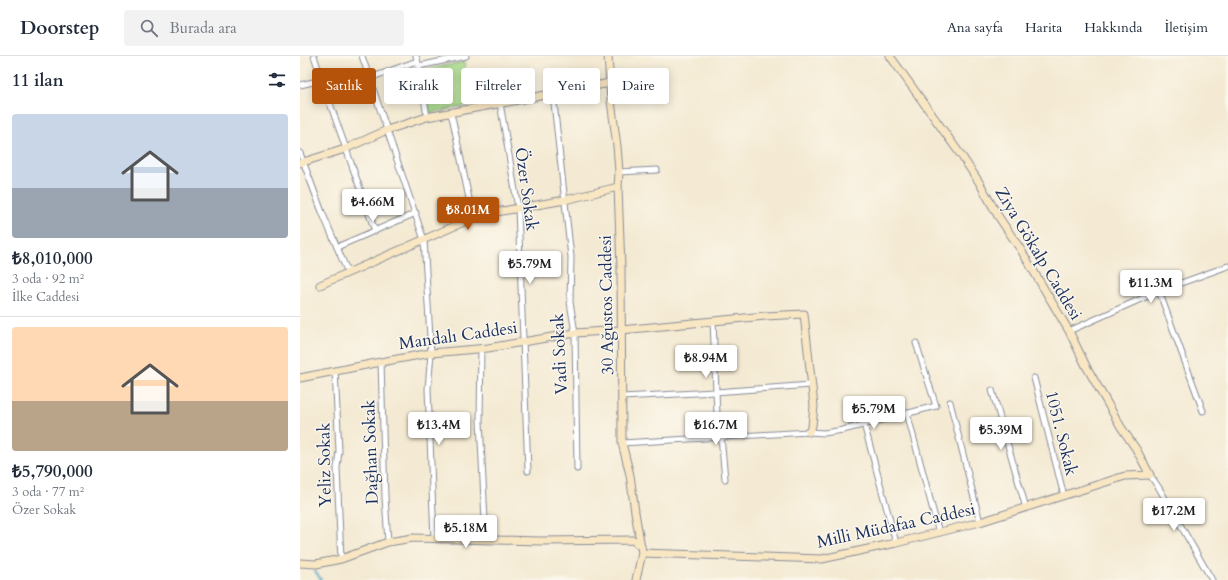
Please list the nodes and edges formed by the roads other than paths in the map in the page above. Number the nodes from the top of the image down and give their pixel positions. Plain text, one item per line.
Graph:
1 (314, 56) edge
2 (362, 56) edge
3 (464, 56) edge
4 (608, 56) edge
5 (890, 56) edge
6 (417, 61) edge
7 (318, 68) edge
8 (366, 68) edge
9 (609, 68) edge
10 (376, 76) edge
11 (312, 82) edge
12 (300, 85) edge
13 (376, 99) edge
14 (330, 104) edge
15 (494, 104) edge
16 (500, 104) edge
17 (553, 104) edge
18 (611, 104) edge
19 (450, 112) junction
20 (427, 117) junction
21 (387, 130) junction
22 (345, 149) junction
23 (300, 153) edge
24 (302, 162) edge
25 (657, 170) dead end
26 (619, 172) junction
27 (618, 187) junction
28 (565, 200) junction
29 (518, 208) junction
30 (416, 213) junction
31 (473, 218) junction
32 (375, 231) junction
33 (424, 240) junction
34 (338, 248) junction
35 (1228, 266) edge
36 (348, 272) junction
37 (320, 285) dead end
38 (1159, 291) junction
39 (713, 321) junction
40 (621, 330) junction
41 (1069, 331) junction
42 (575, 333) junction
43 (524, 341) junction
44 (916, 343) dead end
45 (481, 348) junction
46 (431, 353) junction
47 (380, 362) junction
48 (335, 370) junction
49 (300, 378) edge
50 (1034, 378) dead end
51 (811, 385) junction
52 (992, 390) dead end
53 (715, 392) junction
54 (622, 397) junction
55 (950, 402) dead end
56 (1203, 411) dead end
57 (907, 413) junction
58 (864, 424) junction
59 (809, 432) junction
60 (719, 437) junction
61 (622, 443) junction
62 (577, 469) dead end
63 (528, 471) dead end
64 (1150, 474) junction
65 (725, 480) dead end
66 (1064, 496) junction
67 (1026, 508) junction
68 (980, 522) junction
69 (939, 532) junction
70 (434, 539) junction
71 (486, 540) junction
72 (388, 542) junction
73 (896, 543) junction
74 (642, 550) junction
75 (341, 559) junction
76 (300, 563) edge
77 (636, 580) edge
78 (1212, 580) edge

1 - 7 street
2 - 8 street
3 - 6 street
4 - 9 street, 30 Ağustos Caddesi
5 - 41 street, Ziya Gökalp Caddesi
6 - 10 street
6 - 20 street
11 - 12 street
13 - 21 street
14 - 22 street
15 - 19 street
16 - 29 street, Özer Sokak
17 - 28 street, Vadi Sokak
18 - 26 street, 30 Ağustos Caddesi
19 - 20 street
19 - 31 street
20 - 21 street
21 - 22 street
21 - 30 street
22 - 24 street
22 - 32 street
23 - 24 street
24 - 34 street
25 - 26 street
26 - 27 street, 30 Ağustos Caddesi
27 - 28 street
27 - 40 street, 30 Ağustos Caddesi
28 - 29 street
28 - 42 street, Vadi Sokak
29 - 31 street
29 - 43 street, Özer Sokak
30 - 32 street
30 - 33 street
31 - 33 street
32 - 34 street
33 - 36 street
33 - 46 street
34 - 36 street
35 - 38 street
36 - 37 street
38 - 41 street
38 - 56 street
39 - 40 street, Mandalı Caddesi
39 - 51 street, Mandalı Caddesi
39 - 53 street
40 - 42 street, Mandalı Caddesi
40 - 54 street, 30 Ağustos Caddesi
41 - 64 street, Ziya Gökalp Caddesi
42 - 43 street, Mandalı Caddesi
42 - 62 street, Vadi Sokak
43 - 45 street, Mandalı Caddesi
43 - 63 street, Özer Sokak
44 - 57 street
45 - 46 street, Mandalı Caddesi
45 - 71 street
46 - 47 street, Mandalı Caddesi
46 - 70 street
47 - 48 street, Mandalı Caddesi
47 - 72 street, Dağhan Sokak
48 - 49 street, Mandalı Caddesi
48 - 75 street, Yeliz Sokak
50 - 66 street, 1051. Sokak
51 - 53 street
51 - 59 street
52 - 67 street
53 - 54 street
53 - 60 street
54 - 61 street, 30 Ağustos Caddesi
55 - 68 street
57 - 58 street
57 - 69 street
58 - 59 street
58 - 73 street
59 - 60 street
60 - 61 street
60 - 65 street
61 - 74 street, 30 Ağustos Caddesi
64 - 66 street, Milli Müdafaa Caddesi
64 - 78 street
66 - 67 street, Milli Müdafaa Caddesi
67 - 68 street, Milli Müdafaa Caddesi
68 - 69 street, Milli Müdafaa Caddesi
69 - 73 street, Milli Müdafaa Caddesi
70 - 71 street
70 - 72 street
71 - 74 street
72 - 75 street
73 - 74 street, Milli Müdafaa Caddesi
74 - 77 street
75 - 76 street

